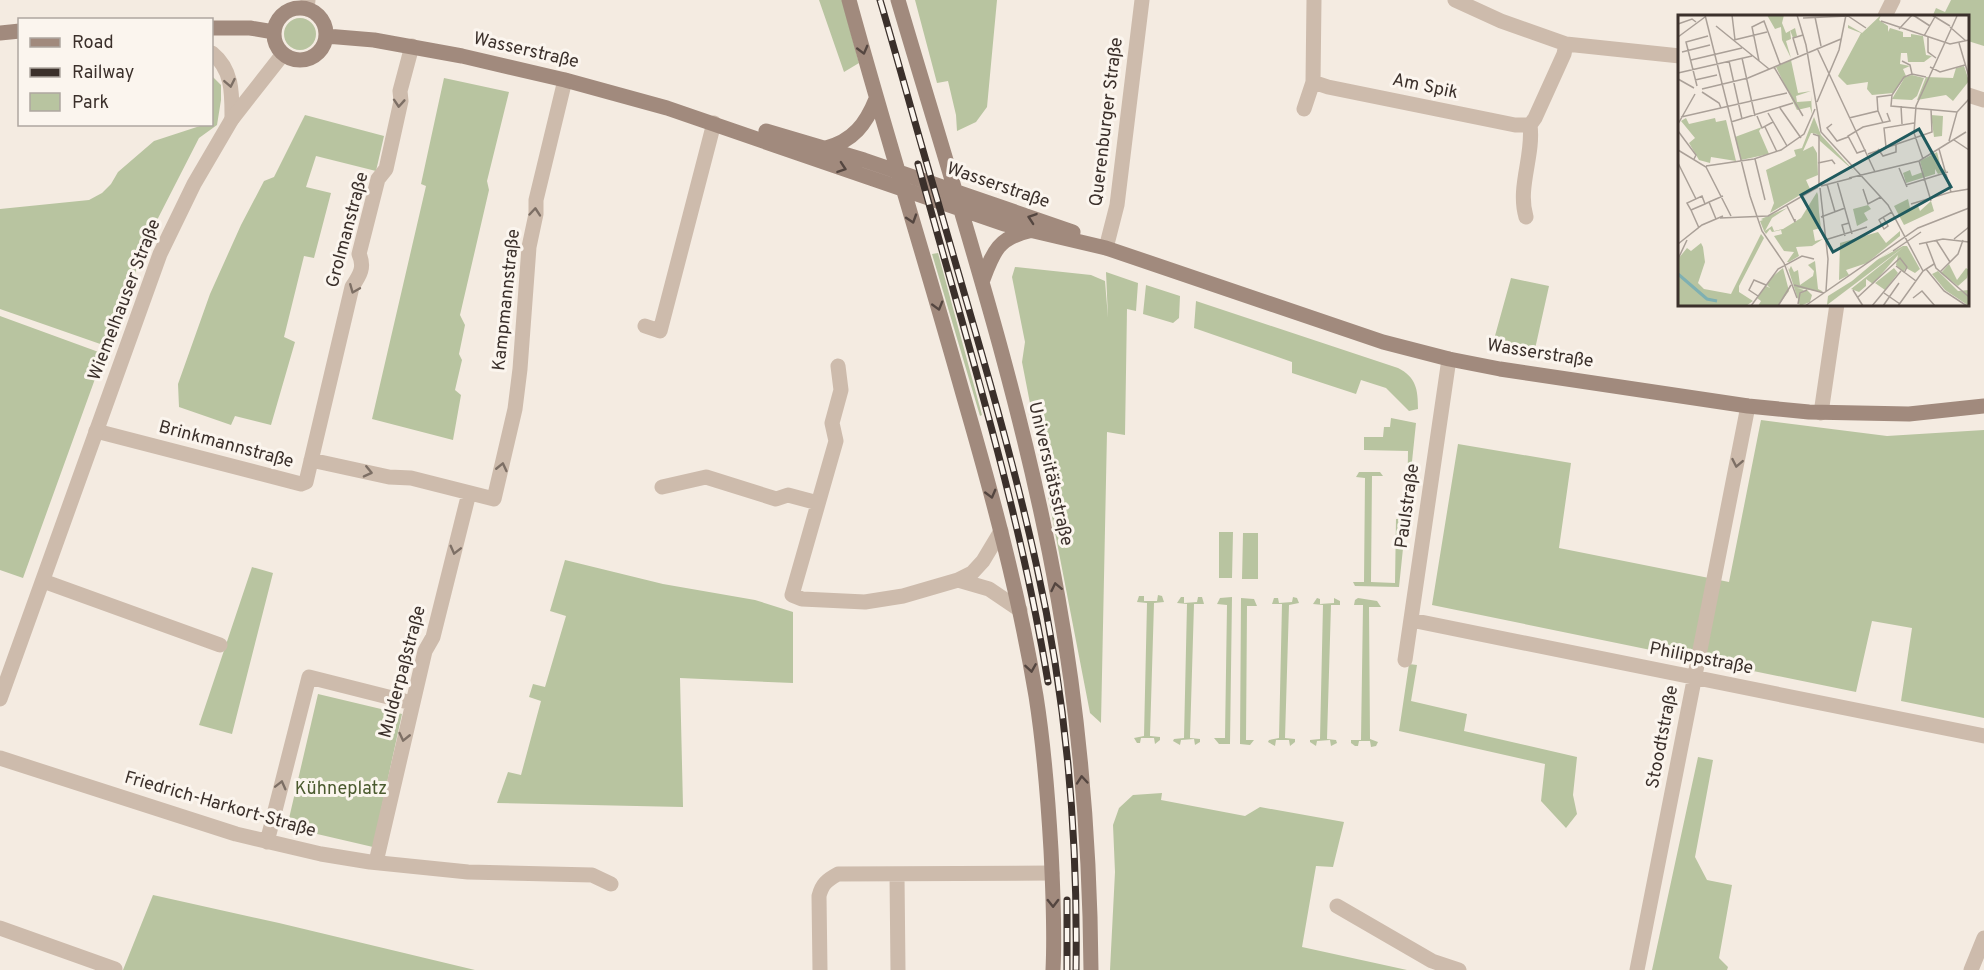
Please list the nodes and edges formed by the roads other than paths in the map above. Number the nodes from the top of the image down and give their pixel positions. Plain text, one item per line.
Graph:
1 (849, 0) edge
2 (898, 0) edge
3 (1142, 0) edge
4 (1314, 0) edge
5 (1455, 0) edge
6 (1893, 0) edge
7 (307, 5) edge
8 (1886, 15) edge
9 (213, 28) edge
10 (18, 31) edge
11 (274, 32) junction
12 (0, 33) edge
13 (326, 36) junction
14 (1566, 44) junction
15 (412, 46) junction
16 (213, 54) edge
17 (283, 54) junction
18 (1678, 56) edge
19 (565, 80) junction
20 (1313, 82) junction
21 (1969, 95) edge
22 (876, 99) junction
23 (1984, 100) edge
24 (1304, 109) dead end
25 (232, 119) junction
26 (714, 123) junction
27 (1530, 125) junction
28 (737, 131) junction
29 (826, 148) junction
30 (898, 172) junction
31 (902, 189) junction
32 (956, 192) junction
33 (960, 209) junction
34 (1526, 217) dead end
35 (1030, 231) junction
36 (1106, 248) junction
37 (982, 282) junction
38 (1837, 306) edge
39 (645, 326) dead end
40 (1449, 358) junction
41 (838, 366) dead end
42 (1748, 406) junction
43 (1984, 406) edge
44 (1821, 413) junction
45 (96, 431) junction
46 (311, 459) junction
47 (662, 487) dead end
48 (469, 493) junction
49 (818, 503) junction
50 (1001, 531) junction
51 (958, 580) junction
52 (43, 581) junction
53 (1020, 610) junction
54 (1411, 620) junction
55 (220, 645) dead end
56 (1405, 660) dead end
57 (1695, 677) junction
58 (0, 699) edge
59 (412, 703) junction
60 (1984, 736) edge
61 (0, 758) edge
62 (267, 842) junction
63 (376, 862) junction
64 (1052, 873) junction
65 (897, 874) junction
66 (611, 884) dead end
67 (1337, 906) dead end
68 (0, 928) edge
69 (1984, 938) edge
70 (115, 969) edge
71 (820, 970) edge
72 (898, 970) edge
73 (1053, 970) edge
74 (1091, 970) edge
75 (1460, 970) edge
76 (1637, 970) edge
77 (1971, 970) edge

1 -> 22 main road
2 - 32 main road, Universitätsstraße
3 - 36 street, Querenburger Straße
4 - 20 street
5 - 14 street
6 - 8 street
7 - 11 main road
7 - 13 main road
9 - 11 main road
10 - 12 main road
11 - 17 main road
13 - 15 main road, Wasserstraße
13 - 17 main road
14 - 18 street
14 - 27 street
15 - 19 main road, Wasserstraße
15 -> 46 street, Grolmanstraße
16 -> 25 street
17 - 25 street, Wiemelhauser Straße
19 - 26 main road, Wasserstraße
48 -> 19 street, Kampmannstraße
20 - 24 street
20 - 27 street, Am Spik
21 - 23 street
22 - 29 main road
22 - 30 main road
25 - 45 street, Wiemelhauser Straße
26 - 28 main road, Wasserstraße
26 - 39 street
27 - 34 street
28 - 29 main road, Wasserstraße
28 -> 31 main road, Wasserstraße
29 - 30 main road, Wasserstraße
30 - 31 main road
30 - 32 main road, Wasserstraße
31 - 33 main road, Wasserstraße
31 -> 50 main road
32 - 33 main road, Universitätsstraße
36 -> 32 main road, Wasserstraße
33 - 35 main road, Wasserstraße
33 - 37 main road, Universitätsstraße
35 - 36 main road, Wasserstraße
35 - 37 main road
36 - 40 main road, Wasserstraße
74 -> 37 main road, Universitätsstraße
38 - 44 street
40 - 42 main road, Wasserstraße
40 - 54 street, Paulstraße
41 - 49 street
42 - 44 main road, Wasserstraße
42 -> 57 street, Stoodtstraße
43 - 44 main road, Wasserstraße
45 - 46 street, Brinkmannstraße
45 - 52 street, Wiemelhauser Straße
46 -> 48 street, Brinkmannstraße
47 - 49 street
48 -> 59 street, Mulderpaßstraße
49 - 51 street
50 - 51 street
50 - 53 main road
51 - 53 street
52 - 55 street
52 - 58 street, Wiemelhauser Straße
53 -> 64 main road
54 - 56 street, Paulstraße
54 - 57 street, Philippstraße
57 - 60 street, Philippstraße
57 - 76 street, Stoodtstraße
62 -> 59 street
59 -> 63 street, Mulderpaßstraße
61 - 62 street, Friedrich-Harkort-Straße
62 - 63 street, Friedrich-Harkort-Straße
63 - 66 street, Friedrich-Harkort-Straße
64 - 65 street
64 -> 73 main road
65 - 71 street
65 - 72 street
67 - 75 street
68 - 70 street
69 - 77 street

